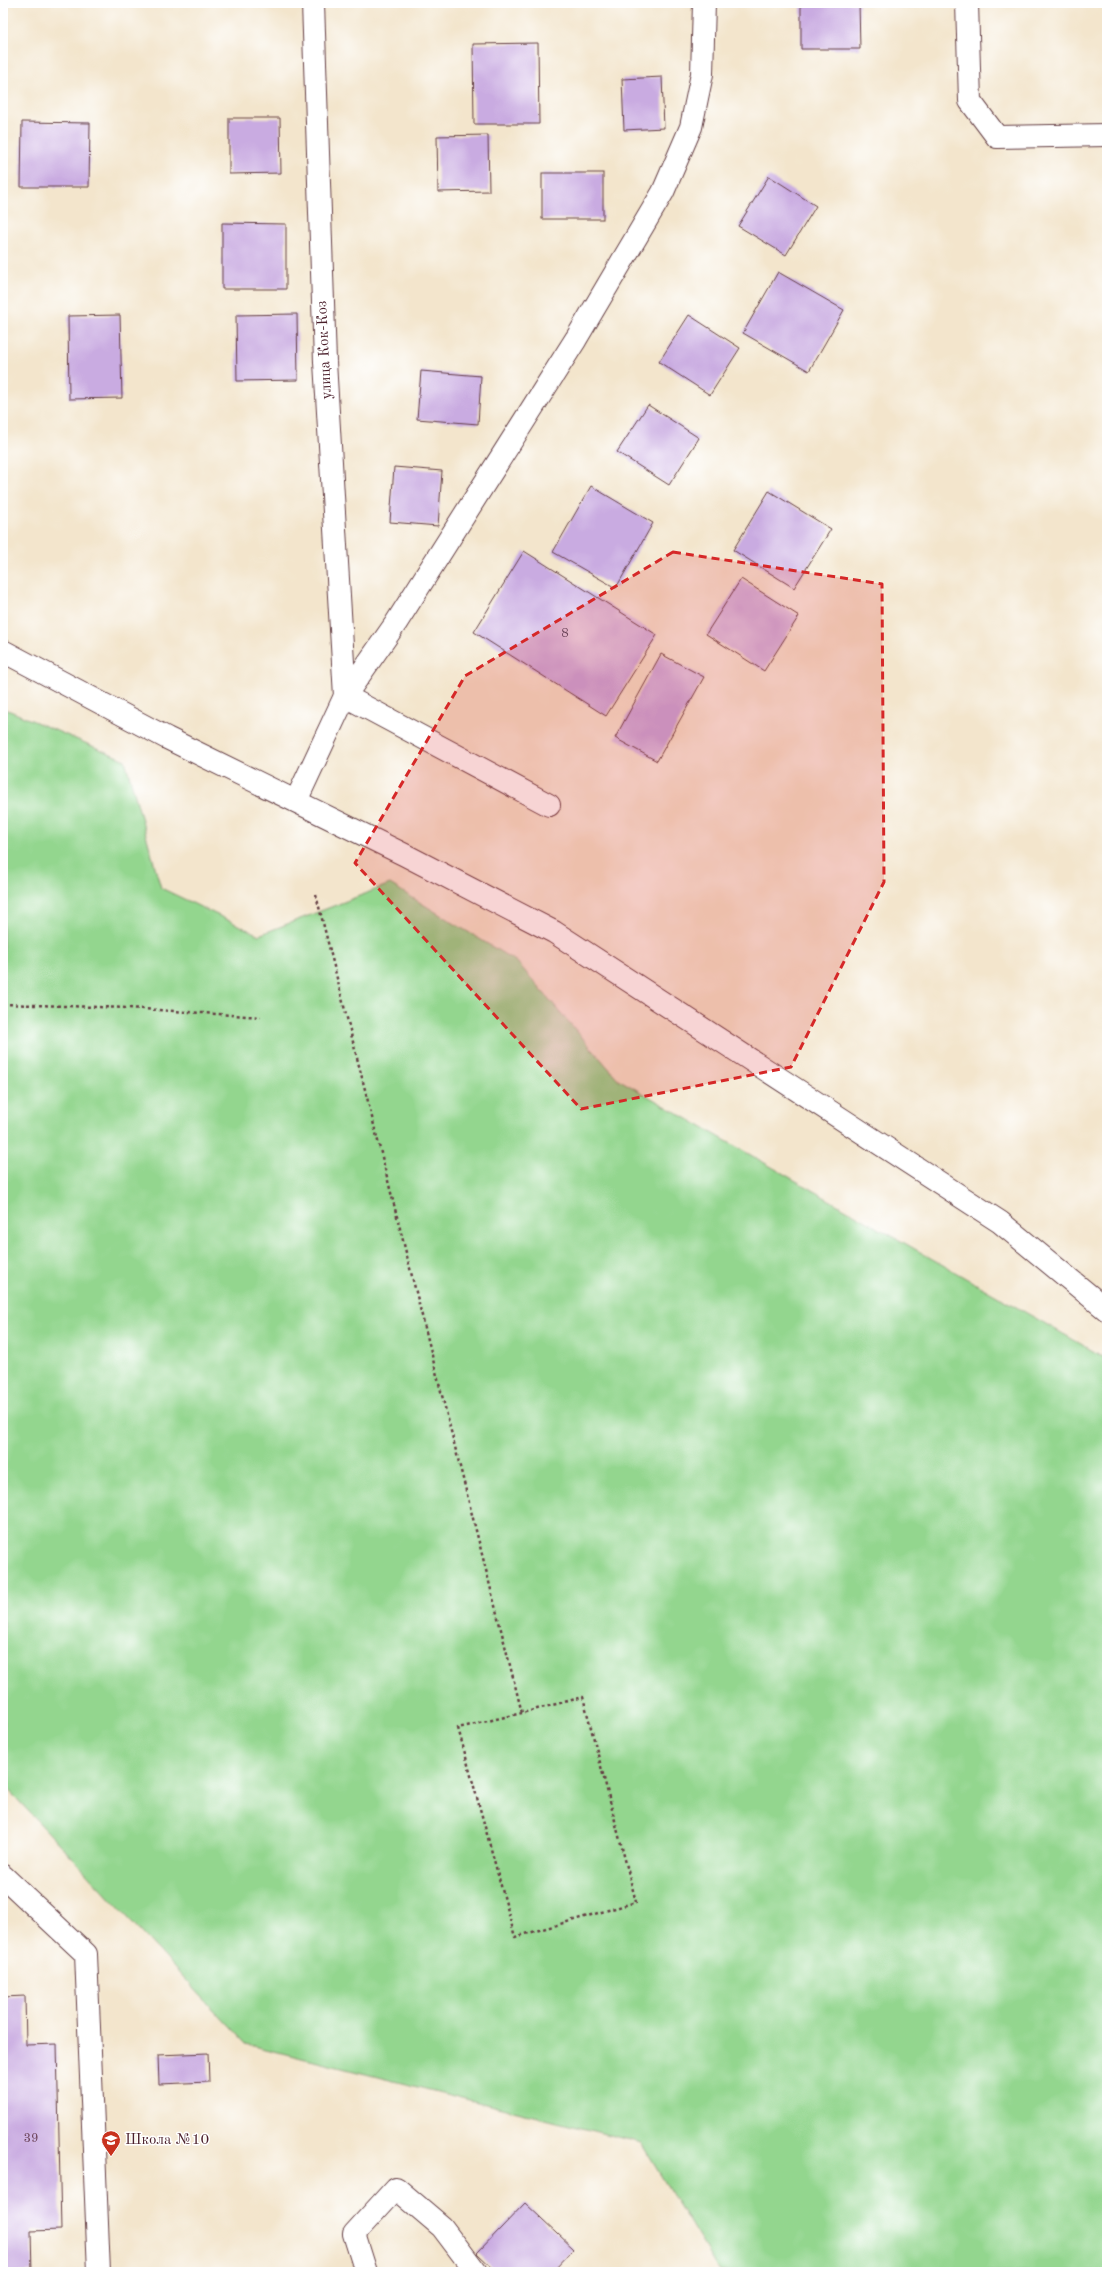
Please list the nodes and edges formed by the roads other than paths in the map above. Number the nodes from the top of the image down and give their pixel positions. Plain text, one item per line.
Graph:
1 (313, 3) edge
2 (704, 3) edge
3 (967, 3) edge
4 (1107, 135) edge
5 (3, 651) edge
6 (345, 696) junction
7 (296, 801) junction
8 (549, 804) dead end
9 (1107, 1310) edge
10 (3, 1876) edge
11 (99, 2272) edge
12 (366, 2272) edge
13 (476, 2272) edge

1 - 6 street, улица Кок-Коз
2 - 6 street
3 - 4 street
5 - 7 street
6 - 7 street
6 - 8 street
7 - 9 street
10 - 11 street
12 - 13 street

